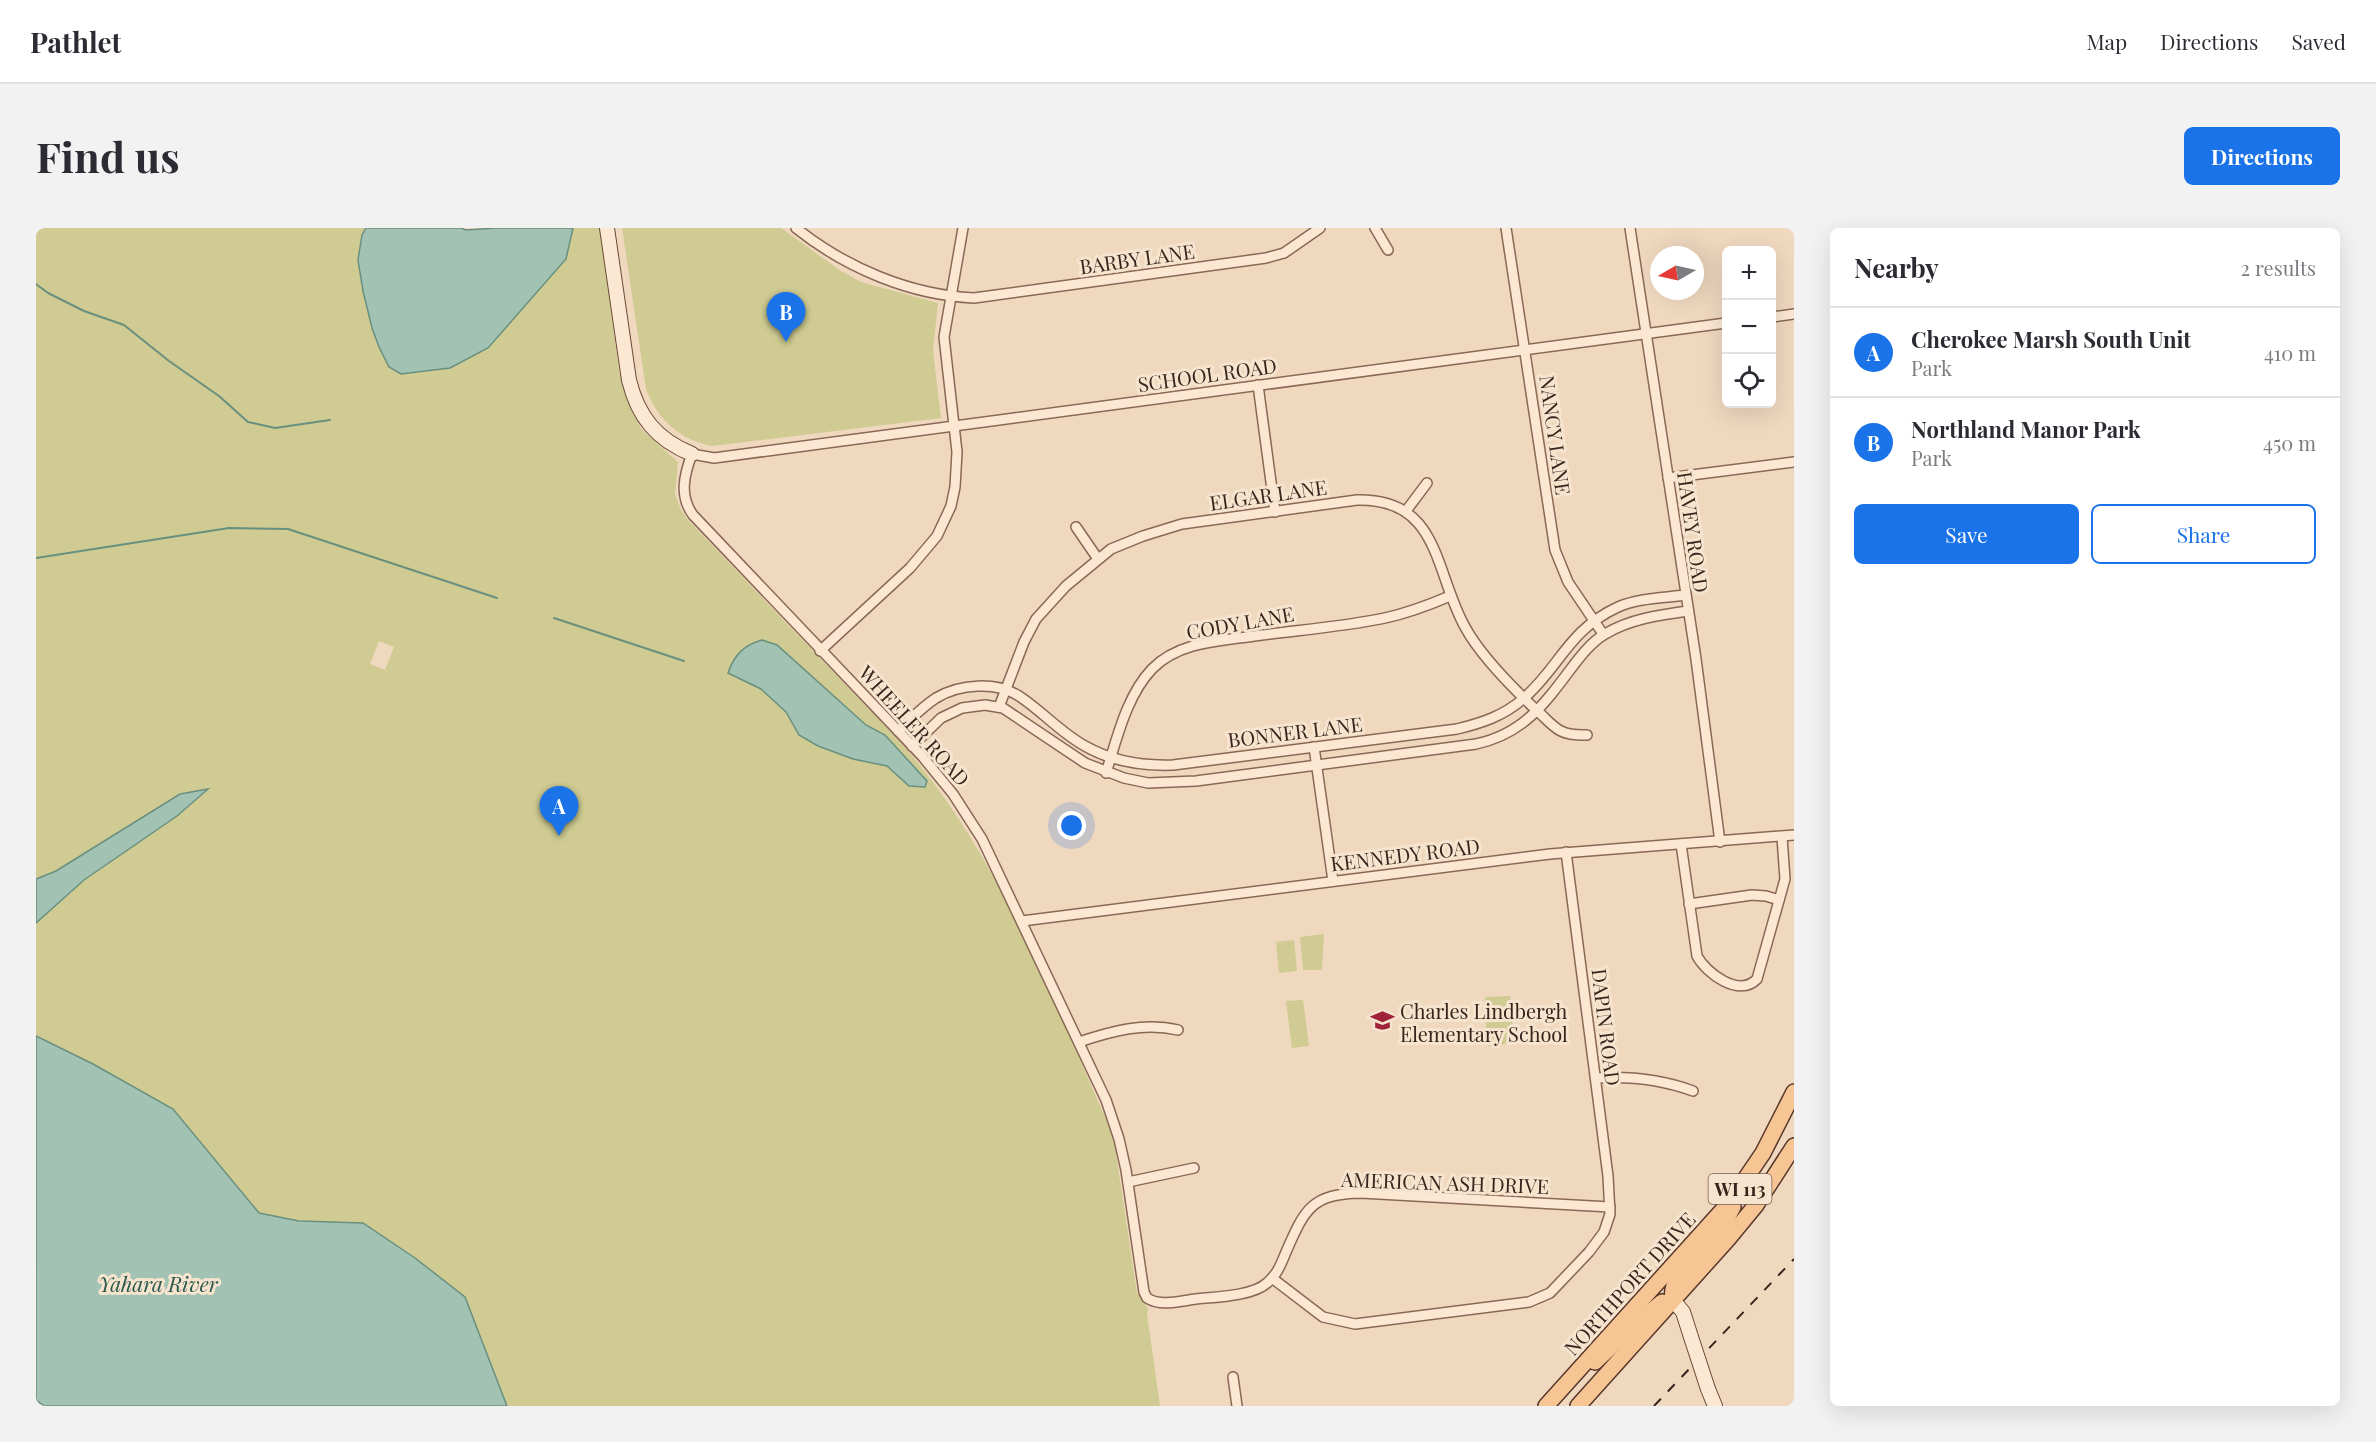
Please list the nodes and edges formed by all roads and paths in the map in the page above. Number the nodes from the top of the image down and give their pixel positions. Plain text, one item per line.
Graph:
1 (607, 228) edge
2 (796, 228) edge
3 (963, 228) edge
4 (1320, 228) edge
5 (1375, 228) edge
6 (1506, 228) edge
7 (1630, 228) edge
8 (1388, 250) dead end
9 (950, 297) junction
10 (1794, 314) edge
11 (1776, 316) edge
12 (1722, 324) edge
13 (1646, 334) junction
14 (1525, 350) junction
15 (1258, 385) junction
16 (954, 427) junction
17 (692, 454) junction
18 (1794, 462) edge
19 (1668, 478) junction
20 (1427, 483) dead end
21 (1406, 511) junction
22 (1275, 512) junction
23 (1076, 528) dead end
24 (1098, 559) junction
25 (1685, 595) junction
26 (1450, 596) junction
27 (1688, 611) junction
28 (1594, 621) junction
29 (1603, 634) junction
30 (820, 651) junction
31 (1005, 690) junction
32 (1524, 698) junction
33 (999, 707) junction
34 (1538, 712) junction
35 (898, 731) junction
36 (1587, 735) dead end
37 (912, 746) junction
38 (1314, 747) junction
39 (1111, 756) junction
40 (1317, 764) junction
41 (1106, 773) junction
42 (1794, 836) edge
43 (1782, 837) junction
44 (1720, 842) junction
45 (1681, 844) junction
46 (1566, 852) junction
47 (1333, 881) junction
48 (1779, 900) junction
49 (1689, 904) junction
50 (1022, 921) junction
51 (1178, 1030) dead end
52 (1079, 1042) junction
53 (1596, 1078) junction
54 (1693, 1091) dead end
55 (1794, 1092) edge
56 (1794, 1146) edge
57 (1194, 1168) dead end
58 (1128, 1182) junction
59 (1745, 1182) junction
60 (1610, 1207) junction
61 (1272, 1278) junction
62 (1673, 1300) junction
63 (1233, 1377) dead end
64 (1557, 1393) junction
65 (1237, 1406) edge
66 (1545, 1406) edge
67 (1578, 1406) edge
68 (1715, 1406) edge

1 - 17 street
2 - 9 street, BARBY LANE
3 - 9 street
4 - 9 street, BARBY LANE
5 - 8 street
6 - 14 street, NANCY LANE
7 - 13 street, HAVEY ROAD
9 - 16 street
10 - 11 street
12 - 13 street, SCHOOL ROAD
13 - 14 street, SCHOOL ROAD
13 - 19 street, HAVEY ROAD
14 - 15 street, SCHOOL ROAD
14 - 28 street, NANCY LANE
15 - 16 street, SCHOOL ROAD
15 - 22 street
16 - 17 street, SCHOOL ROAD
16 - 30 street
17 - 30 street, WHEELER ROAD
18 - 19 street
19 - 25 street, HAVEY ROAD
20 - 21 street
21 - 22 street, ELGAR LANE
21 - 26 street, ELGAR LANE
22 - 24 street, ELGAR LANE
23 - 24 street
24 - 31 street, ELGAR LANE
25 - 27 street, HAVEY ROAD
25 - 28 street, BONNER LANE
26 - 32 street, ELGAR LANE
26 - 39 street, CODY LANE
27 - 29 street, BONNER LANE
27 - 44 street, HAVEY ROAD
28 - 29 street, NANCY LANE
28 - 32 street, BONNER LANE
29 - 34 street, BONNER LANE
30 - 35 street, WHEELER ROAD
31 - 33 street, ELGAR LANE
31 - 35 street, BONNER LANE
31 - 39 street, BONNER LANE
32 - 34 street, ELGAR LANE
32 - 38 street, BONNER LANE
33 - 37 street
33 - 41 street, BONNER LANE
34 - 36 street, ELGAR LANE
34 - 40 street, BONNER LANE
35 - 37 street, WHEELER ROAD
37 - 50 street, WHEELER ROAD
38 - 39 street, BONNER LANE
38 - 40 street
39 - 41 street, CODY LANE
40 - 41 street, BONNER LANE
40 - 47 street
42 - 43 street, KENNEDY ROAD
43 - 44 street, KENNEDY ROAD
43 - 48 street
44 - 45 street, KENNEDY ROAD
45 - 46 street, KENNEDY ROAD
45 - 49 street
46 - 47 street, KENNEDY ROAD
46 - 53 street, DAPIN ROAD
47 - 50 street, KENNEDY ROAD
48 - 49 street
48 - 49 street
50 - 52 street, WHEELER ROAD
51 - 52 street
52 - 58 street, WHEELER ROAD
53 - 54 street
53 - 60 street, DAPIN ROAD
55 - 59 main road, NORTHPORT DRIVE / WI 113
56 - 62 main road, WI 113
57 - 58 street
58 - 61 street, WHEELER ROAD
59 - 62 main road
59 - 64 main road, NORTHPORT DRIVE / WI 113
60 - 61 street, AMERICAN ASH DRIVE
60 - 61 street
62 - 64 main road
62 - 67 main road, WI 113
62 - 68 street, bridge
63 - 65 street
64 - 66 main road, NORTHPORT DRIVE / WI 113

